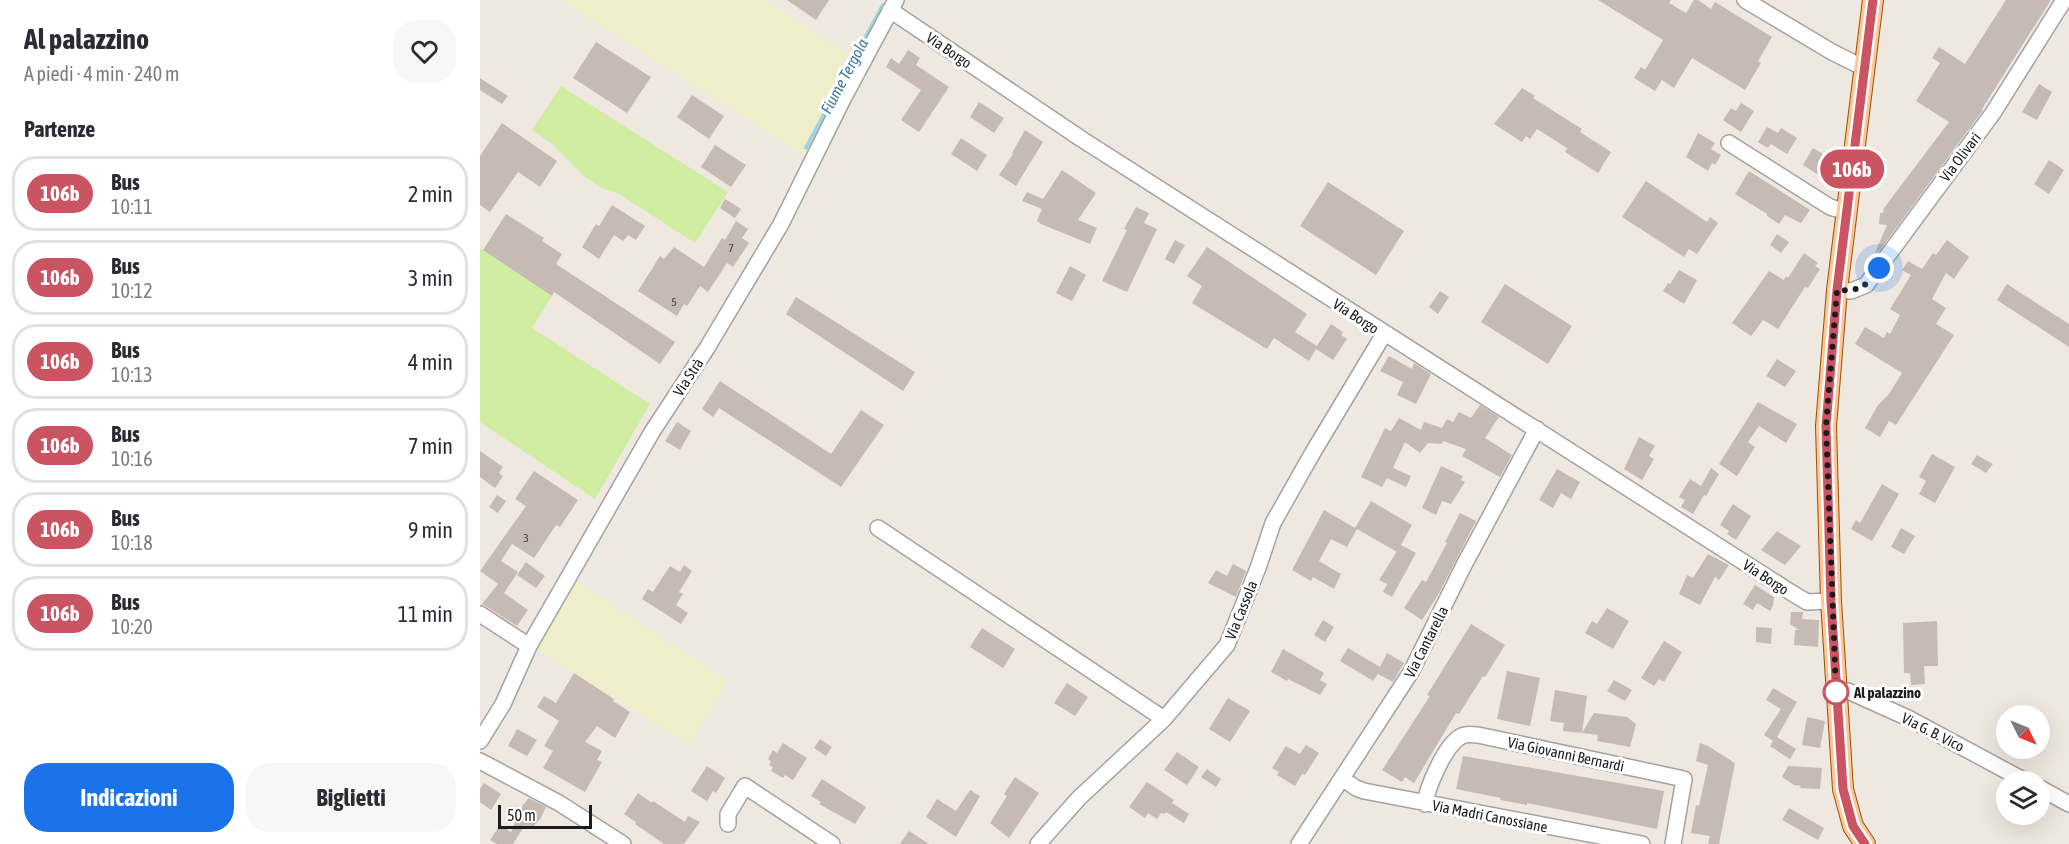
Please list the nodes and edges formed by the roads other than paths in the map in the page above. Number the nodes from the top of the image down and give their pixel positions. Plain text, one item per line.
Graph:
1 (1745, 0) edge
2 (1873, 0) edge
3 (2064, 0) edge
4 (893, 5) edge
5 (1864, 68) junction
6 (1729, 143) dead end
7 (1847, 212) junction
8 (1837, 290) junction
9 (1384, 334) junction
10 (1537, 429) junction
11 (878, 528) dead end
12 (1831, 601) junction
13 (480, 614) edge
14 (529, 645) junction
15 (1836, 692) junction
16 (1164, 718) junction
17 (480, 741) edge
18 (480, 761) edge
19 (2007, 771) edge
20 (1342, 778) junction
21 (2050, 794) edge
22 (1425, 804) junction
23 (2069, 804) edge
24 (728, 824) dead end
25 (1853, 835) edge
26 (623, 844) edge
27 (832, 844) edge
28 (1038, 844) edge
29 (1299, 844) edge
30 (1642, 844) edge
31 (1673, 844) edge
32 (1865, 844) edge

1 - 5 street
2 - 5 main road
3 - 8 street, Via Olivari
4 - 9 street, Via Borgo
4 - 14 street, Via Strà
5 - 7 main road
6 - 7 street
7 - 8 main road
8 - 12 main road
9 - 10 street, Via Borgo
9 - 16 street, Via Cassola
10 - 12 street, Via Borgo
10 - 20 street, Via Cantarella
11 - 16 street
12 - 15 main road
13 - 14 street
14 - 17 street, Via Strà
15 - 19 street, Via G. B. Vico
15 - 25 main road
16 - 28 street, Via Cassola
18 - 26 street
20 - 22 street, Via Madri Canossiane
20 - 29 street, Via Cantarella
21 - 23 street
22 - 30 street, Via Madri Canossiane
22 - 31 street, Via Giovanni Bernardi
24 - 27 street
25 - 32 main road

